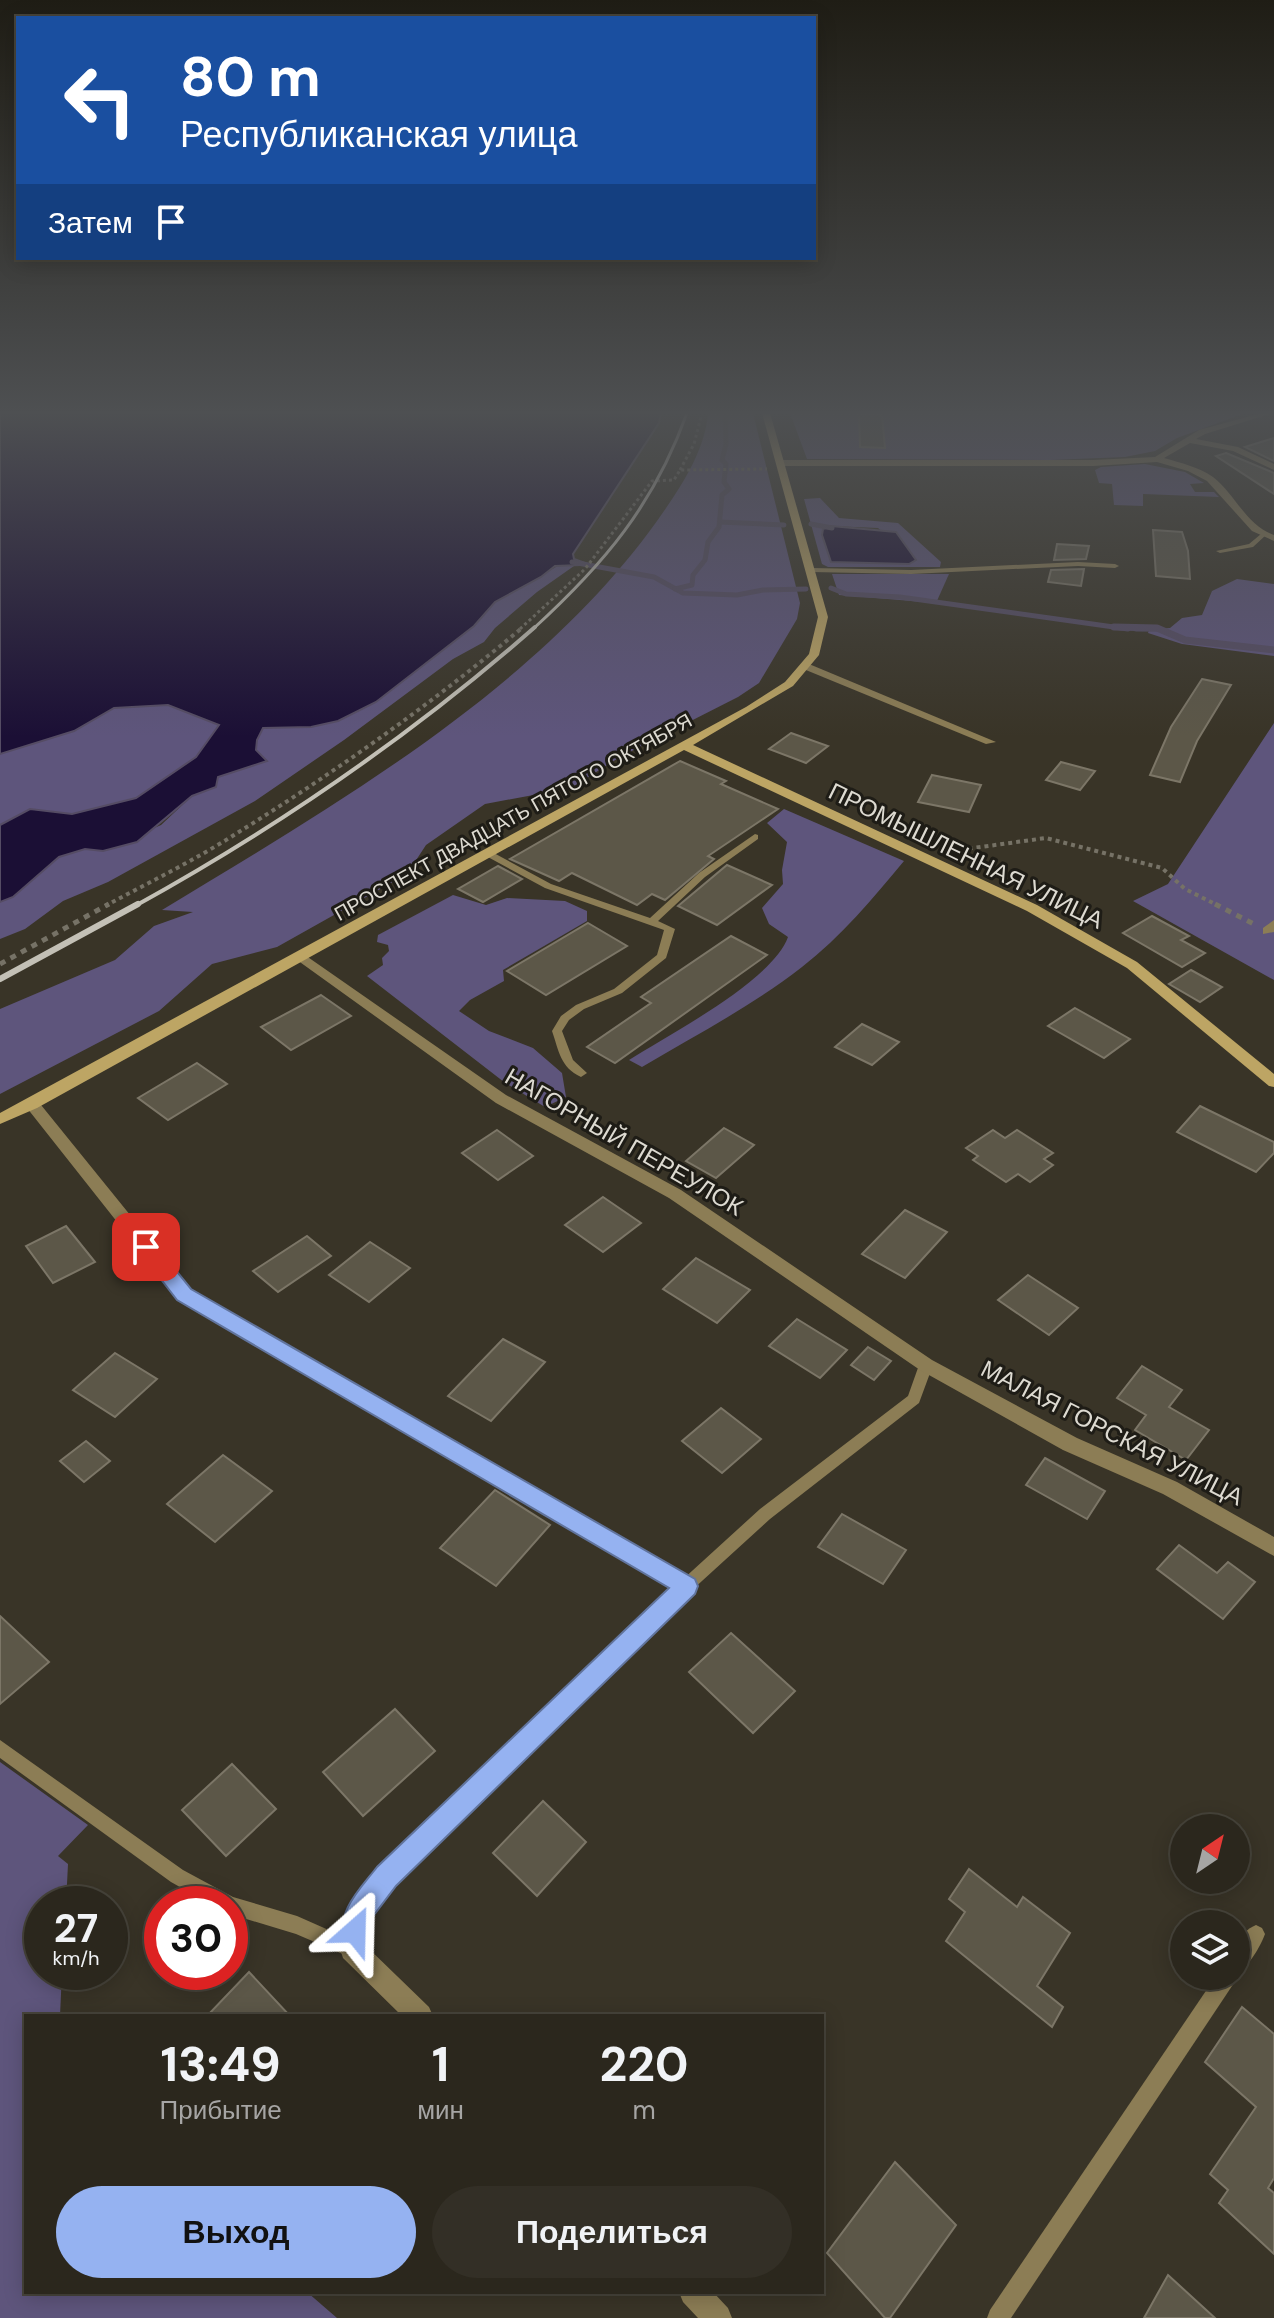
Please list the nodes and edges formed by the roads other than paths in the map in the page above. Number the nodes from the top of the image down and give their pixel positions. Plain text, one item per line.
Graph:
1 (797, 521) edge
2 (1250, 521) edge
3 (1263, 535) junction
4 (1274, 538) edge
5 (1220, 551) dead end
6 (1115, 566) dead end
7 (812, 570) junction
8 (805, 666) junction
9 (990, 742) dead end
10 (683, 745) junction
11 (755, 837) dead end
12 (489, 854) junction
13 (653, 921) junction
14 (302, 957) junction
15 (581, 1073) dead end
16 (1274, 1082) edge
17 (32, 1104) junction
18 (0, 1119) edge
19 (926, 1365) junction
20 (1274, 1547) edge
21 (686, 1586) junction
22 (0, 1748) edge
23 (195, 1886) edge
24 (248, 1911) edge
25 (1256, 1934) dead end
26 (1250, 1943) edge
27 (352, 1949) junction
28 (1218, 1990) edge
29 (418, 2014) edge
30 (695, 2294) edge
31 (718, 2318) edge
32 (998, 2318) edge

1 - 7 street, ПРОСПЕКТ ДВАДЦАТЬ ПЯТОГО ОКТЯБРЯ
2 - 3 street
3 - 4 street
3 - 5 lane
6 - 7 lane
7 - 8 street, ПРОСПЕКТ ДВАДЦАТЬ ПЯТОГО ОКТЯБРЯ
8 - 9 street
8 - 10 street, ПРОСПЕКТ ДВАДЦАТЬ ПЯТОГО ОКТЯБРЯ
10 - 12 street, ПРОСПЕКТ ДВАДЦАТЬ ПЯТОГО ОКТЯБРЯ
10 - 16 street, ПРОМЫШЛЕННАЯ УЛИЦА
11 - 13 lane
12 - 13 lane
12 - 14 street, ПРОСПЕКТ ДВАДЦАТЬ ПЯТОГО ОКТЯБРЯ
13 - 15 lane
14 - 17 street, ПРОСПЕКТ ДВАДЦАТЬ ПЯТОГО ОКТЯБРЯ
14 - 19 street, НАГОРНЫЙ ПЕРЕУЛОК
17 - 18 street, ПРОСПЕКТ ДВАДЦАТЬ ПЯТОГО ОКТЯБРЯ
17 - 21 street
19 - 20 street, МАЛАЯ ГОРСКАЯ УЛИЦА
19 - 21 lane
21 - 27 street
22 - 23 lane
24 - 27 lane
25 - 26 lane
27 - 29 street
28 - 32 lane
30 - 31 street

